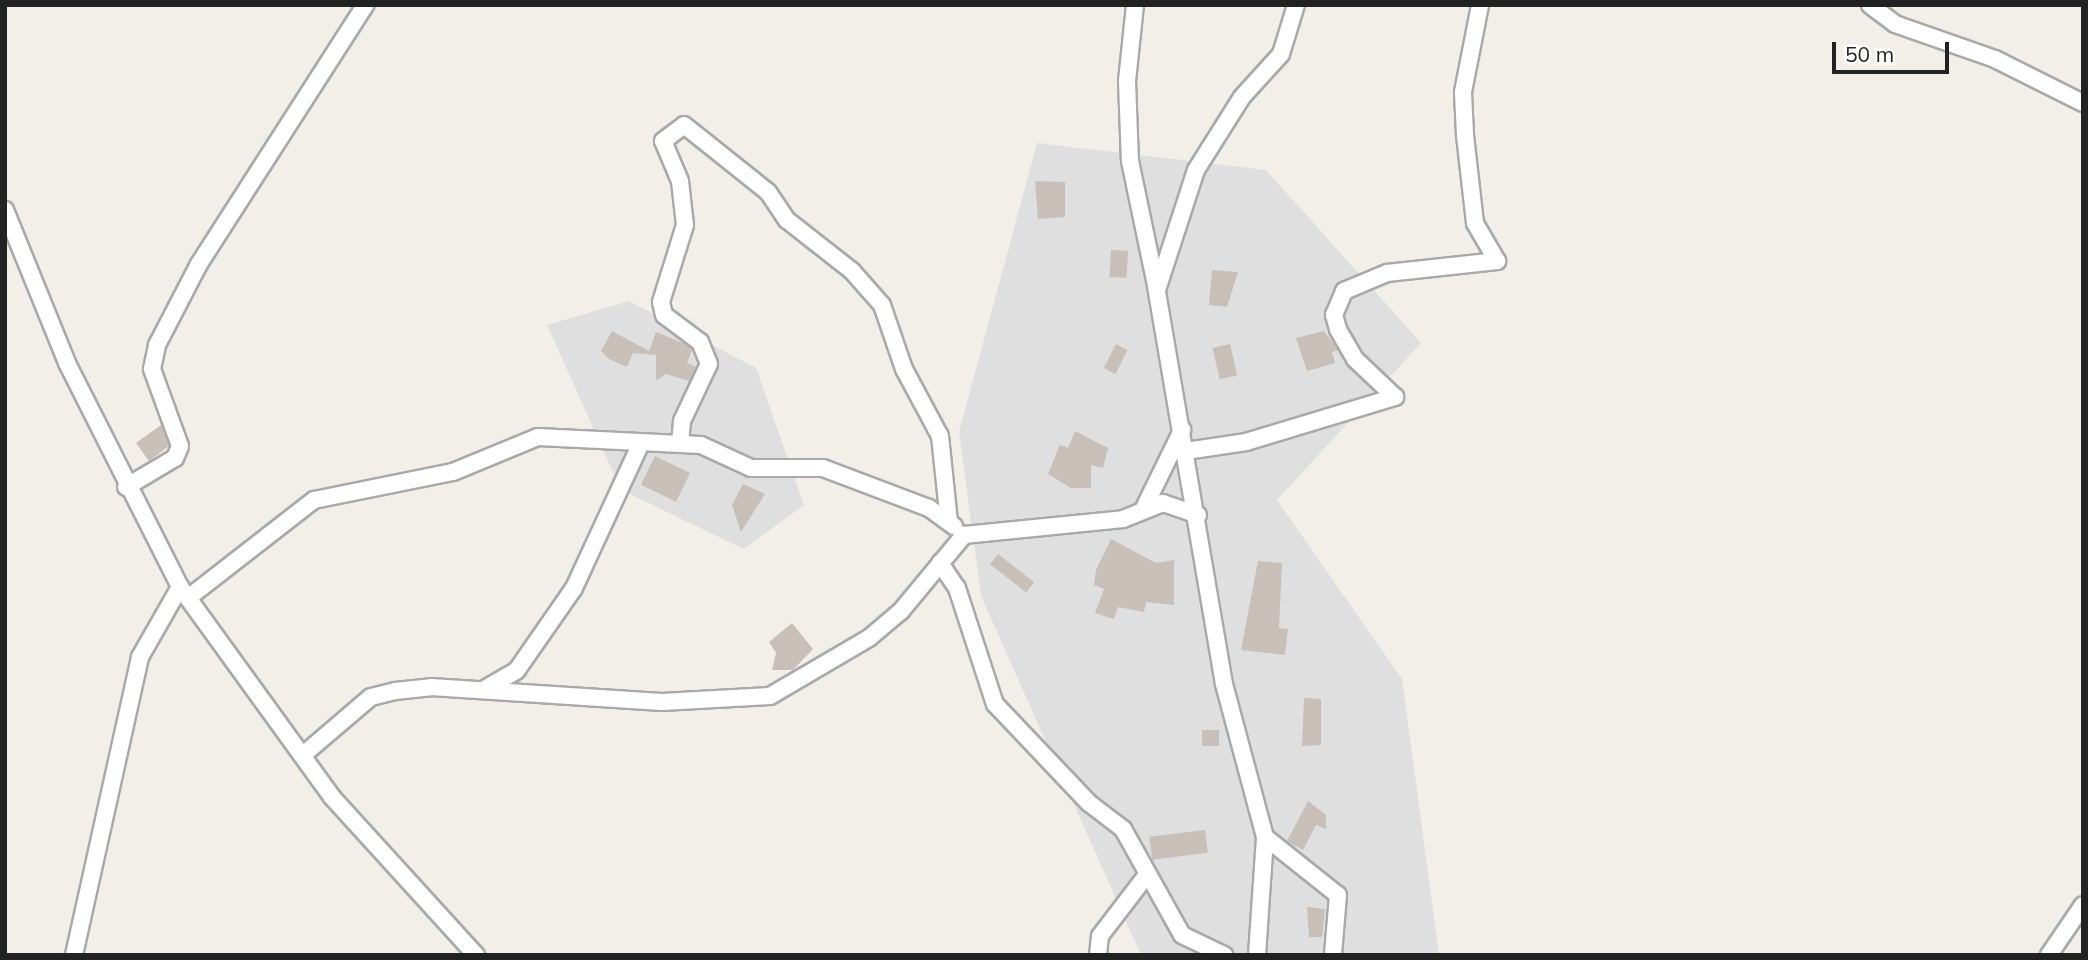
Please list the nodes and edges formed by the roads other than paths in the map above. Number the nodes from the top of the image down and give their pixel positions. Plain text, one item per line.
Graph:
1 (365, 5) edge
2 (1135, 5) edge
3 (1296, 5) edge
4 (1480, 5) edge
5 (1870, 5) edge
6 (2083, 103) edge
7 (5, 210) edge
8 (1157, 290) junction
9 (1182, 428) junction
10 (641, 443) junction
11 (680, 444) junction
12 (1186, 451) junction
13 (125, 487) junction
14 (1145, 506) junction
15 (1198, 515) junction
16 (949, 522) junction
17 (964, 534) junction
18 (940, 563) junction
19 (184, 592) junction
20 (481, 691) junction
21 (303, 755) junction
22 (1265, 836) junction
23 (1282, 851) junction
24 (1267, 859) junction
25 (1146, 876) junction
26 (2081, 911) edge
27 (74, 955) edge
28 (476, 955) edge
29 (1098, 955) edge
30 (1224, 955) edge
31 (1257, 955) edge
32 (1333, 955) edge
33 (2049, 955) edge

1 - 13 street
2 - 8 street
3 - 8 street
4 - 12 street
5 - 6 street
7 - 13 street
8 - 9 street
9 - 12 street
9 - 14 street
10 - 11 street
10 - 19 street
10 - 20 street
11 - 16 street
11 - 16 street
12 - 15 street
13 - 19 street
14 - 15 street
14 - 17 street
15 - 22 street
16 - 17 street
17 - 18 street
18 - 20 street
18 - 25 street
19 - 21 street
19 - 27 street
20 - 21 street
21 - 28 street
22 - 23 street
22 - 24 street
23 - 24 street
23 - 32 street
24 - 31 street
25 - 29 street
25 - 30 street
26 - 33 street

